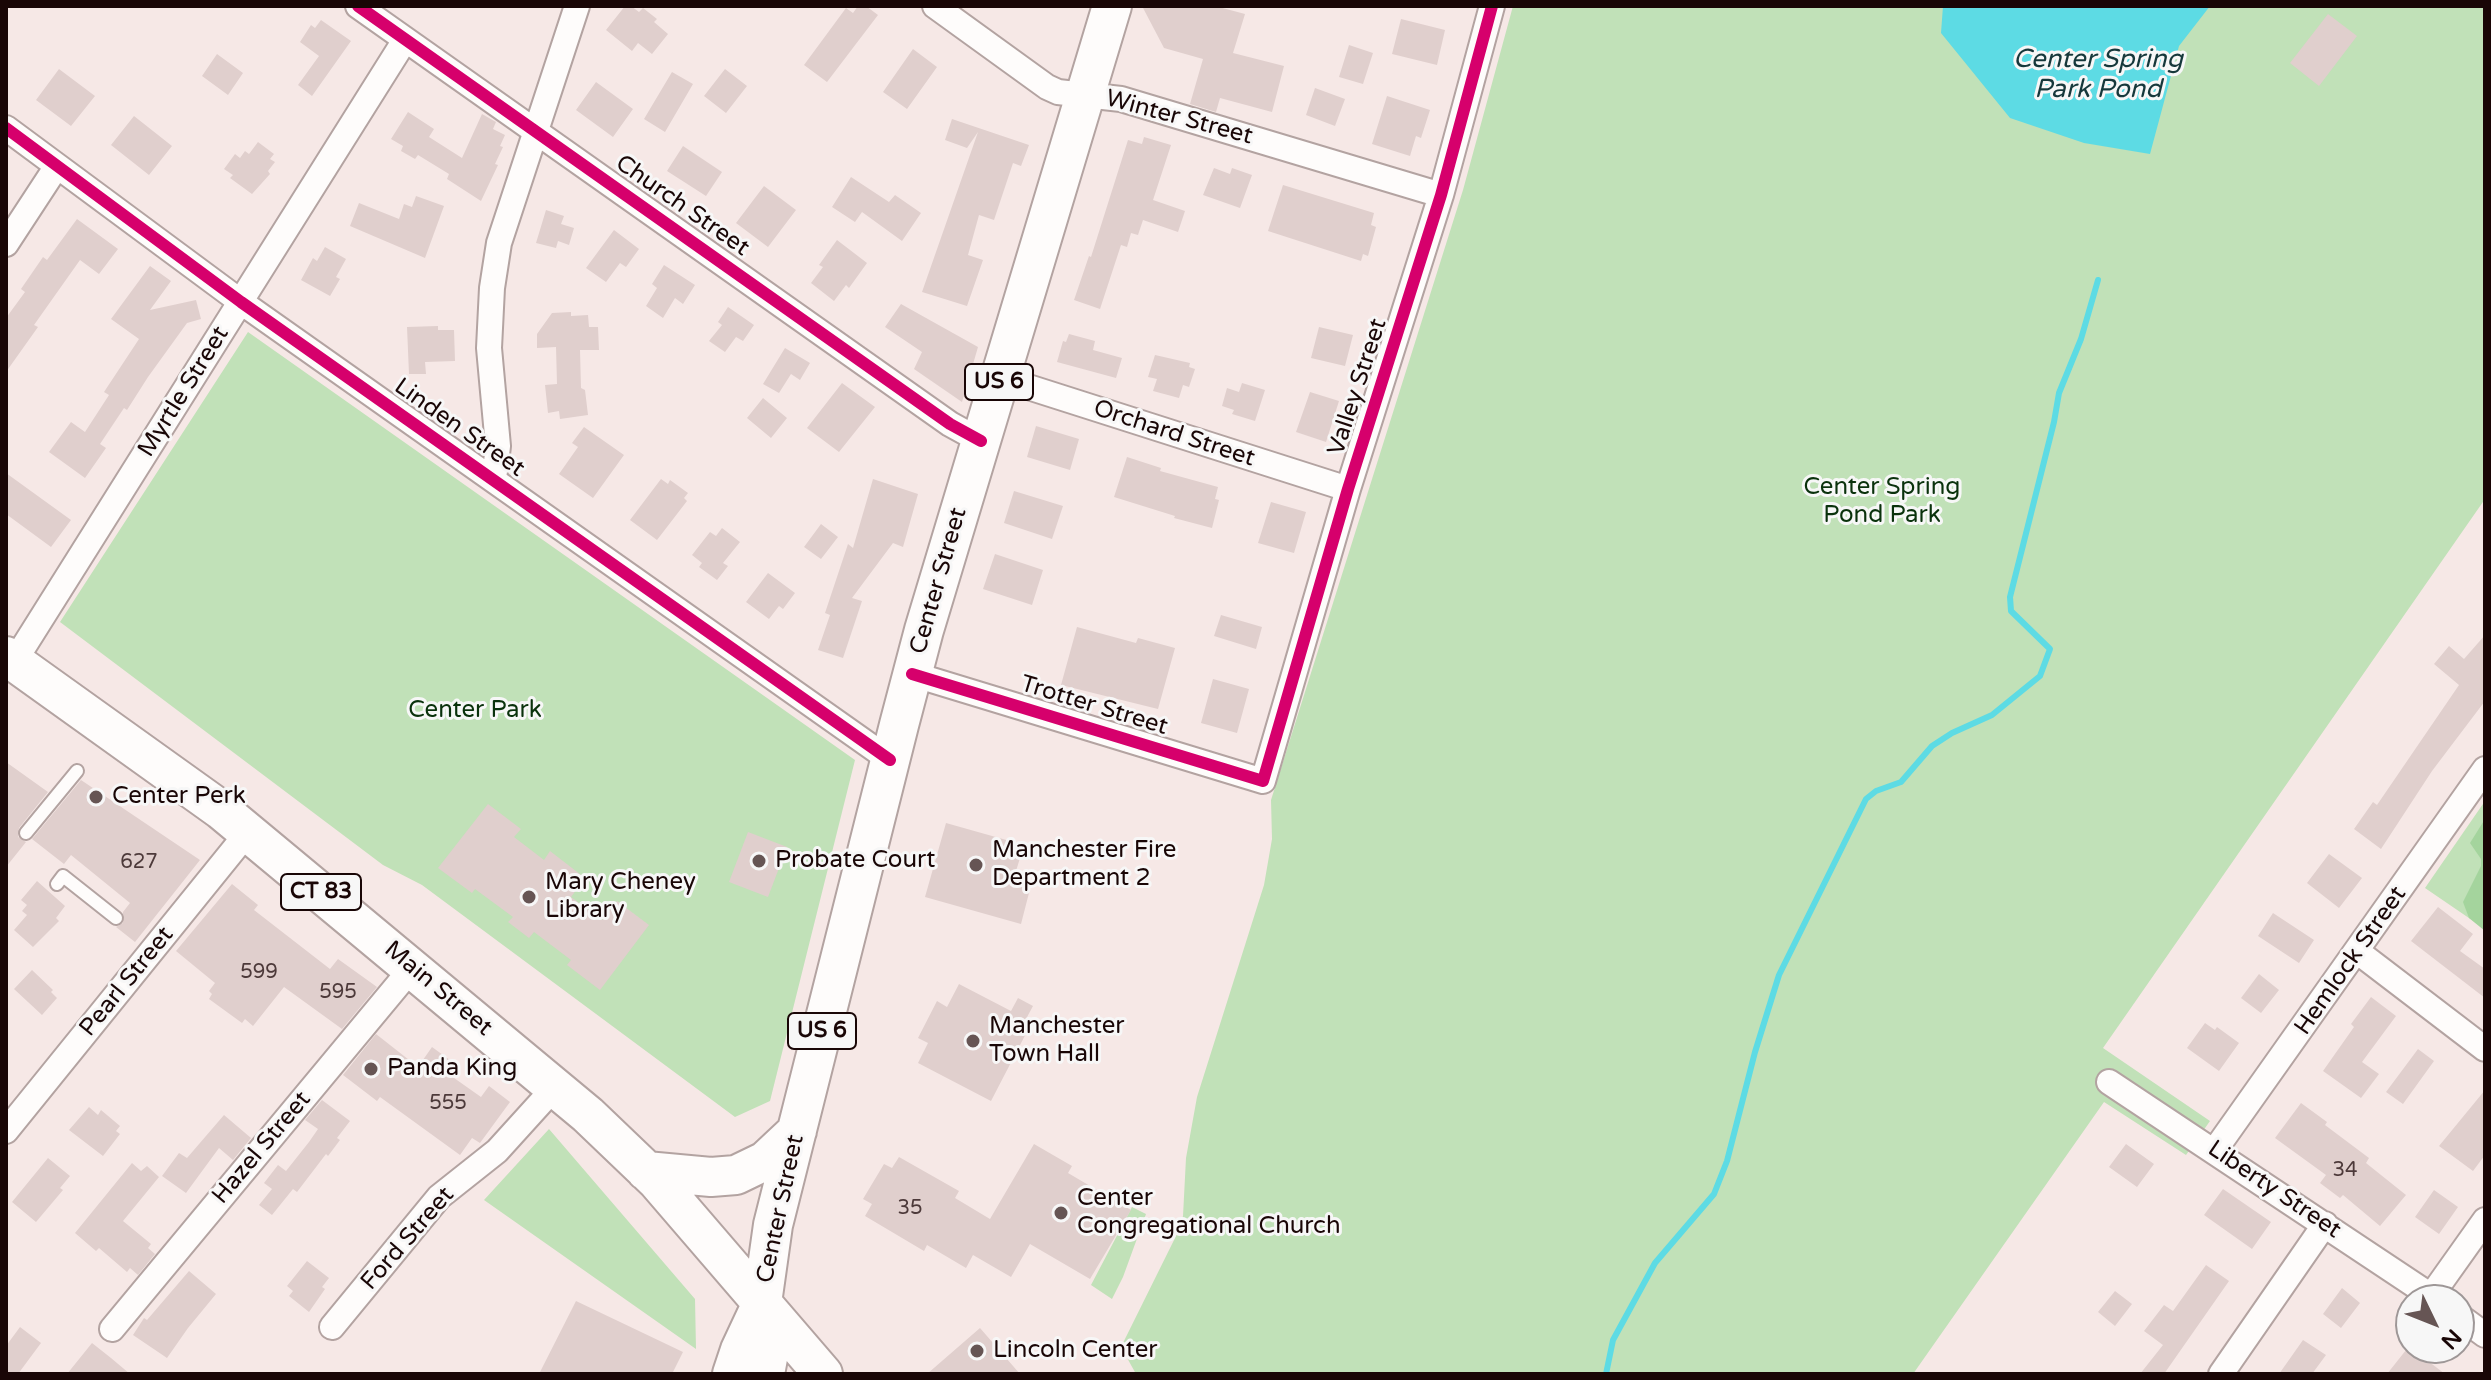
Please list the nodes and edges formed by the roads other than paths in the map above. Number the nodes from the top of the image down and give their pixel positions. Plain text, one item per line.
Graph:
1 (358, 6) edge
2 (577, 6) edge
3 (935, 6) edge
4 (1112, 6) edge
5 (1492, 6) edge
6 (405, 40) junction
7 (1085, 95) junction
8 (6, 128) edge
9 (536, 130) junction
10 (57, 166) junction
11 (1441, 195) junction
12 (6, 244) edge
13 (241, 302) junction
14 (1000, 378) junction
15 (981, 441) junction
16 (494, 479) junction
17 (1348, 489) junction
18 (10, 659) edge
19 (912, 674) junction
20 (890, 760) junction
21 (2485, 769) edge
22 (77, 771) dead end
23 (1263, 781) joint
24 (248, 832) junction
25 (26, 833) dead end
26 (57, 884) dead end
27 (116, 918) dead end
28 (2358, 952) junction
29 (412, 968) junction
30 (2485, 1049) edge
31 (2109, 1082) dead end
32 (555, 1087) junction
33 (6, 1131) edge
34 (797, 1131) junction
35 (2215, 1150) junction
36 (646, 1171) junction
37 (2485, 1220) edge
38 (2325, 1224) junction
39 (2413, 1284) edge
40 (2443, 1284) edge
41 (762, 1303) junction
42 (332, 1327) dead end
43 (112, 1329) dead end
44 (732, 1374) edge
45 (765, 1374) edge
46 (823, 1374) edge
47 (2221, 1374) edge

1 - 6 street, Church Street
2 - 9 street
3 - 7 street, Winter Street
4 - 7 main road, Center Street / US 6
5 - 11 street, Valley Street
6 - 9 street, Church Street
6 - 13 street, Myrtle Street
7 - 11 street, Winter Street
7 - 14 main road, Center Street / US 6
8 - 10 street, Linden Street
9 - 15 street, Church Street
9 - 16 street
10 - 12 street
10 - 13 street, Linden Street
11 - 17 street, Valley Street
13 - 16 street, Linden Street
13 - 18 street, Myrtle Street
14 - 15 main road, Center Street / US 6
14 - 17 street, Orchard Street
15 - 19 main road, Center Street / US 6
16 - 20 street, Linden Street
17 - 23 street, Valley Street
18 - 24 main road, Main Street / CT 83
19 - 20 main road, Center Street / US 6
19 - 23 street, Trotter Street
20 - 34 main road, Center Street / US 6
21 - 28 street, Hemlock Street
22 - 25 lane
24 - 29 main road, Main Street / CT 83
24 - 33 street, Pearl Street
26 - 27 lane
28 - 30 street
28 - 35 street, Hemlock Street
29 - 32 main road, Main Street / CT 83
29 - 43 street, Hazel Street
31 - 35 street, Liberty Street
32 - 36 main road, Main Street / CT 83
32 - 42 street, Ford Street
34 - 36 main road
34 - 41 main road, Center Street / US 6
35 - 38 street, Liberty Street
36 - 41 main road, Main Street / CT 83
37 - 40 street
38 - 39 street, Liberty Street
38 - 47 street
41 - 44 main road, US 6
41 - 45 main road, US 6
41 - 46 main road, Main Street / CT 83

